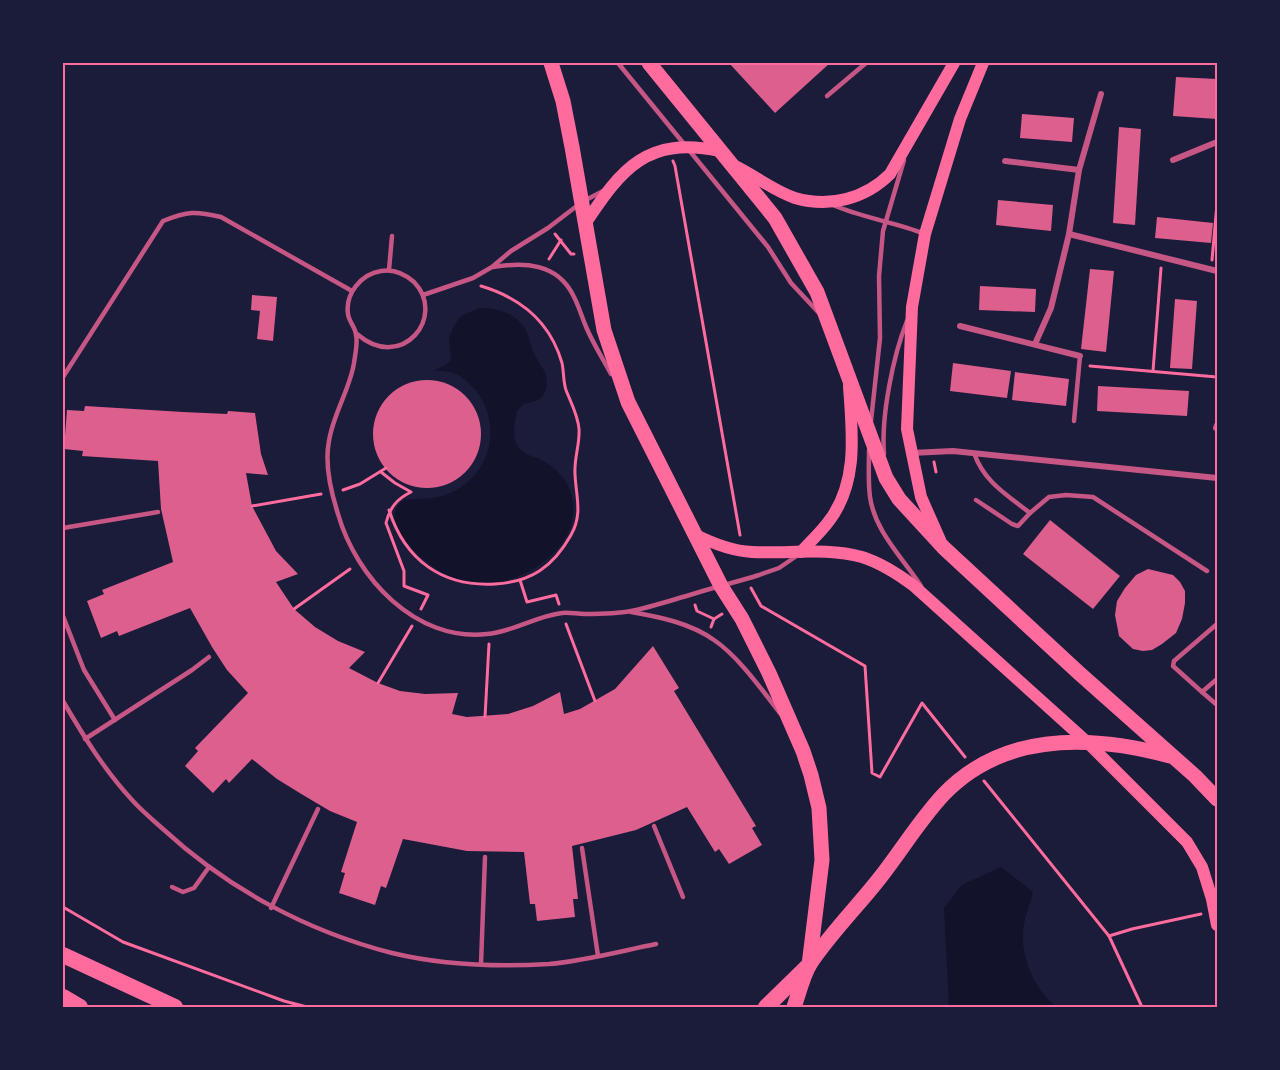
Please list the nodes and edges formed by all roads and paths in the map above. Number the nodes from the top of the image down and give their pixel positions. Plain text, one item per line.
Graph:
1 (551, 63) edge
2 (618, 63) edge
3 (649, 63) edge
4 (866, 63) edge
5 (954, 63) edge
6 (983, 63) edge
7 (1101, 93) dead end
8 (827, 96) dead end
9 (1217, 142) edge
10 (909, 144) junction
11 (686, 146) junction
12 (720, 151) junction
13 (1173, 160) dead end
14 (1005, 161) dead end
15 (732, 165) junction
16 (675, 166) dead end
17 (1079, 170) junction
18 (611, 187) junction
19 (582, 202) junction
20 (825, 202) junction
21 (1217, 204) edge
22 (885, 220) junction
23 (585, 224) junction
24 (925, 234) junction
25 (1070, 234) junction
26 (392, 236) dead end
27 (1162, 258) junction
28 (492, 267) junction
29 (389, 270) junction
30 (1214, 271) edge
31 (465, 281) junction
32 (352, 291) junction
33 (423, 295) junction
34 (912, 307) junction
35 (831, 326) junction
36 (960, 326) dead end
37 (357, 334) junction
38 (1035, 344) junction
39 (1080, 356) joint
40 (1079, 365) junction
41 (1153, 371) junction
42 (848, 376) junction
43 (63, 377) edge
44 (1217, 377) edge
45 (628, 402) junction
46 (1074, 421) dead end
47 (870, 436) junction
48 (911, 453) junction
49 (974, 453) junction
50 (381, 472) dead end
51 (886, 478) junction
52 (1217, 478) edge
53 (976, 500) dead end
54 (389, 510) junction
55 (158, 512) dead end
56 (1030, 513) junction
57 (63, 528) edge
58 (696, 535) junction
59 (741, 539) dead end
60 (944, 548) junction
61 (801, 552) junction
62 (359, 562) junction
63 (1207, 571) dead end
64 (520, 580) junction
65 (721, 586) junction
66 (927, 596) junction
67 (756, 598) dead end
68 (294, 609) dead end
69 (630, 611) junction
70 (697, 611) dead end
71 (562, 613) junction
72 (63, 616) edge
73 (417, 618) junction
74 (714, 619) dead end
75 (1217, 624) edge
76 (488, 634) junction
77 (208, 657) dead end
78 (1217, 679) edge
79 (378, 683) dead end
80 (1202, 692) junction
81 (63, 701) edge
82 (595, 701) dead end
83 (1217, 705) edge
84 (484, 717) dead end
85 (115, 720) junction
86 (795, 731) junction
87 (85, 739) junction
88 (1087, 742) junction
89 (1173, 757) junction
90 (967, 759) dead end
91 (982, 778) dead end
92 (1217, 799) edge
93 (318, 809) dead end
94 (654, 826) dead end
95 (582, 848) dead end
96 (485, 857) dead end
97 (208, 867) junction
98 (172, 887) dead end
99 (683, 897) dead end
100 (63, 907) edge
101 (271, 908) junction
102 (1206, 913) dead end
103 (1217, 925) edge
104 (1110, 936) junction
105 (656, 944) dead end
106 (63, 955) edge
107 (598, 956) junction
108 (481, 964) junction
109 (809, 966) junction
110 (63, 997) edge
111 (80, 1007) edge
112 (175, 1007) edge
113 (307, 1007) edge
114 (766, 1007) edge
115 (794, 1007) edge
116 (1142, 1007) edge

1 - 19 highway
2 - 11 lane
3 - 12 highway
4 - 8 lane
5 - 10 main road
6 - 24 main road
7 - 17 street
9 - 13 street
10 - 20 main road
10 - 22 lane
11 - 12 main road
11 - 18 main road
11 - 35 lane
12 - 15 highway
14 - 17 street
15 - 20 main road
15 - 35 highway
16 - 59 path
17 - 25 street
18 - 19 lane
18 - 23 main road
19 - 23 highway
19 - 28 lane
20 - 22 lane
21 - 30 path
22 - 24 lane
22 - 47 lane
23 - 45 highway
24 - 34 main road
25 - 27 street
25 - 38 street
26 - 29 lane
27 - 30 street
27 - 41 path
28 - 31 lane
28 - 45 lane
29 - 32 lane
29 - 33 lane
31 - 33 lane
31 - 64 path
32 - 37 lane
32 - 43 lane
33 - 37 lane
34 - 48 main road
34 - 51 lane
35 - 42 highway
36 - 38 street
37 - 62 lane
38 - 39 street
39 - 40 lane
40 - 41 path
40 - 46 lane
41 - 44 path
42 - 47 highway
42 - 61 main road
45 - 58 highway
47 - 51 highway
47 - 66 lane
48 - 49 street
48 - 60 main road
49 - 52 street
49 - 56 lane
50 - 54 path
51 - 60 highway
53 - 56 lane
54 - 64 path
54 - 73 path
55 - 57 lane
56 - 63 lane
58 - 61 main road
58 - 65 highway
60 - 89 highway
61 - 65 lane
61 - 66 main road
62 - 68 path
62 - 73 lane
64 - 71 path
65 - 69 lane
65 - 86 highway
66 - 88 main road
67 - 90 path
69 - 71 lane
69 - 86 lane
70 - 74 path
71 - 76 lane
71 - 82 path
72 - 85 lane
73 - 76 lane
73 - 79 path
75 - 80 lane
76 - 84 path
77 - 85 lane
78 - 80 lane
80 - 83 lane
81 - 87 lane
85 - 87 lane
86 - 109 highway
87 - 97 lane
88 - 89 highway
88 - 103 main road
88 - 109 highway
89 - 92 highway
91 - 104 path
93 - 101 lane
94 - 99 lane
95 - 107 lane
96 - 108 lane
97 - 98 lane
97 - 101 lane
100 - 113 path
101 - 108 lane
102 - 104 path
104 - 116 path
105 - 107 lane
106 - 112 highway
107 - 108 lane
109 - 114 highway
109 - 115 highway
110 - 111 highway

